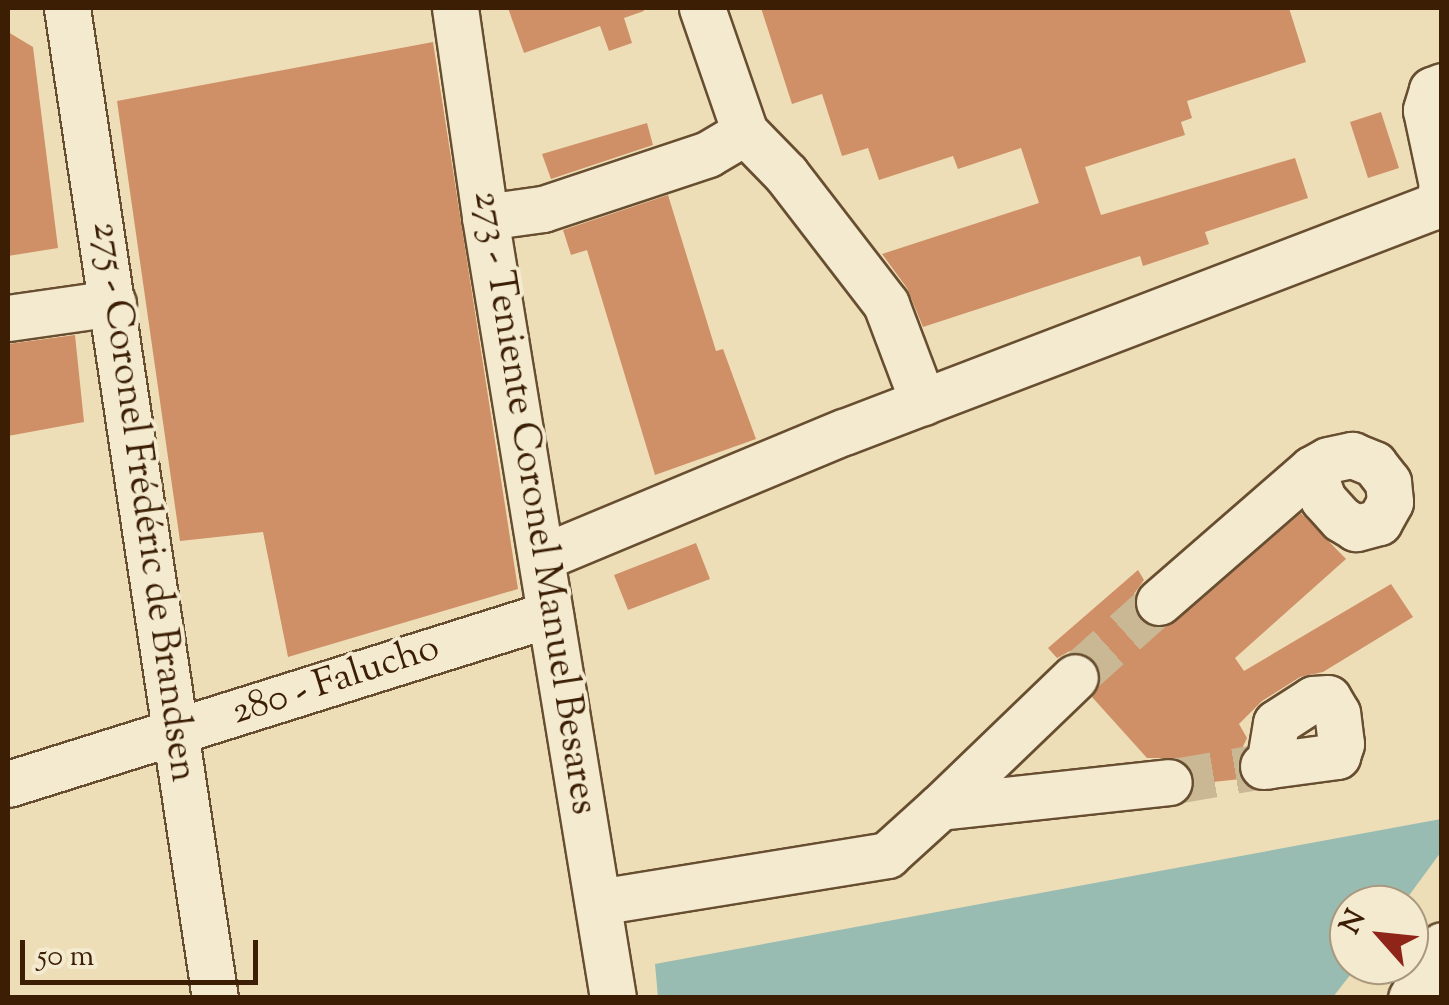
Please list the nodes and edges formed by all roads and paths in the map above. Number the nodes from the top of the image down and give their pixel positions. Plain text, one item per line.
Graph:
1 (67, 8) edge
2 (456, 8) edge
3 (702, 8) edge
4 (1442, 86) edge
5 (745, 132) junction
6 (1442, 186) edge
7 (485, 217) junction
8 (112, 302) junction
9 (8, 318) edge
10 (923, 402) junction
11 (1312, 470) dead end
12 (543, 556) junction
13 (1159, 602) tunnel mouth
14 (550, 614) junction
15 (1075, 677) tunnel mouth
16 (175, 732) junction
17 (1169, 782) tunnel mouth
18 (8, 784) edge
19 (940, 807) junction
20 (598, 902) junction
21 (1442, 945) edge
22 (215, 998) edge
23 (613, 998) edge
24 (1411, 998) edge

1 - 8 street, 275 - Coronel Frédéric de Brandsen
2 - 7 street, 273 - Teniente Coronel Manuel Besares
3 - 5 street
4 - 6 street
5 - 7 street
5 - 10 street
6 - 10 street
7 - 12 street, 273 - Teniente Coronel Manuel Besares
8 - 9 street
8 - 16 street, 275 - Coronel Frédéric de Brandsen
10 - 12 street
11 - 13 street
12 - 14 street, 273 - Teniente Coronel Manuel Besares
14 - 16 street, 280 - Falucho
14 - 20 street, 273 - Teniente Coronel Manuel Besares
15 - 19 street
16 - 18 street, 280 - Falucho
16 - 22 street, 275 - Coronel Frédéric de Brandsen
17 - 19 street
19 - 20 street
20 - 23 street, 273 - Teniente Coronel Manuel Besares
21 - 24 street

